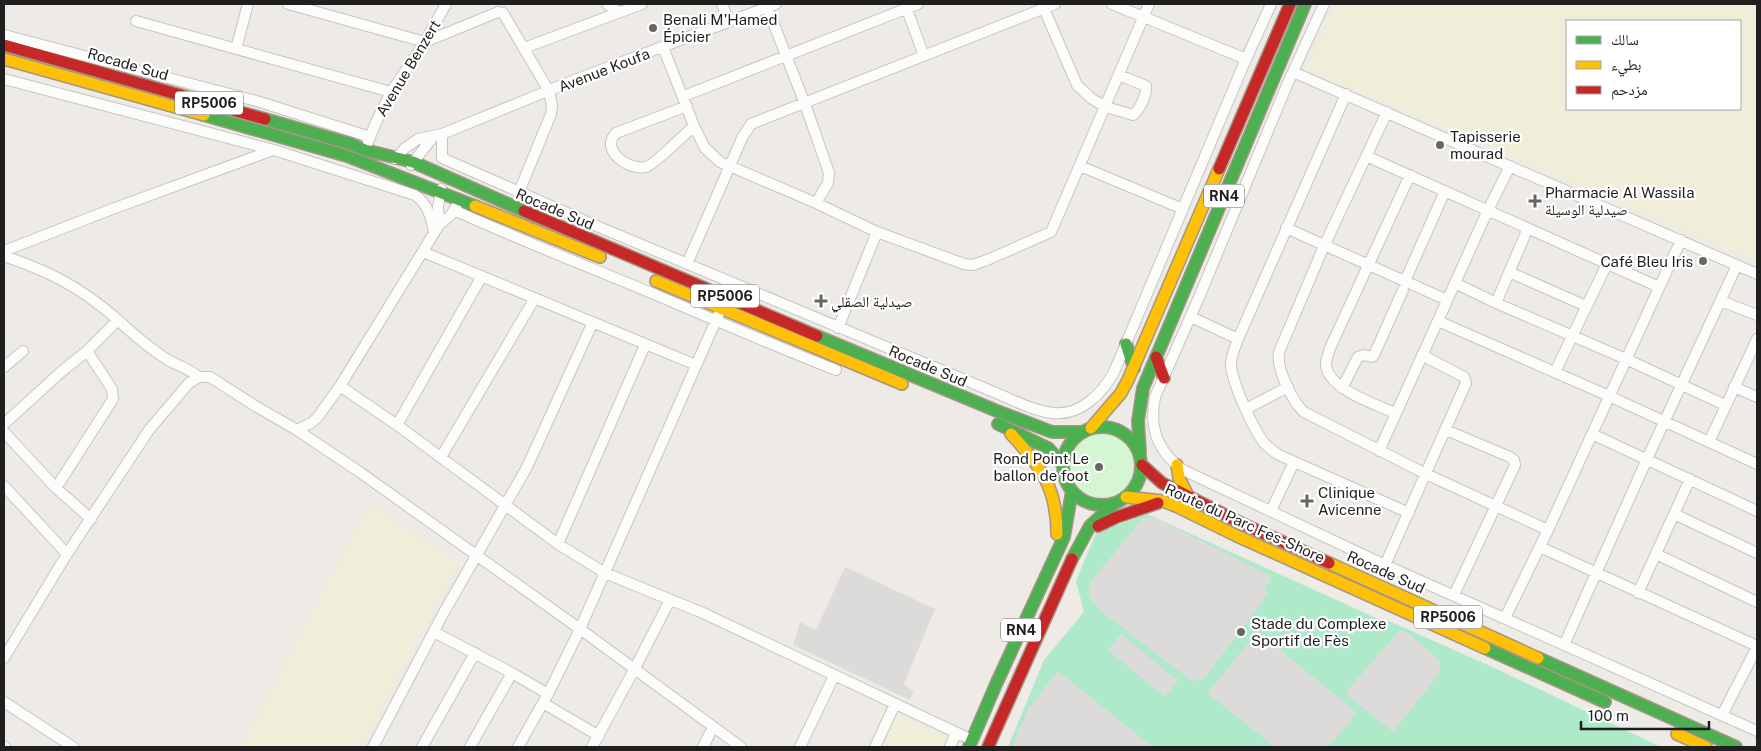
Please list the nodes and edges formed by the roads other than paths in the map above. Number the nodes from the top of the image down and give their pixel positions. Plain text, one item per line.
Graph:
1 (248, 4) edge
2 (288, 4) edge
3 (446, 4) edge
4 (607, 4) edge
5 (642, 4) edge
6 (722, 4) edge
7 (918, 4) edge
8 (1055, 4) edge
9 (1112, 4) edge
10 (1149, 4) edge
11 (1271, 4) edge
12 (1290, 4) edge
13 (1305, 4) edge
14 (1324, 4) edge
15 (770, 5) edge
16 (906, 6) edge
17 (1043, 6) edge
18 (618, 12) junction
19 (1144, 16) junction
20 (136, 21) dead end
21 (729, 22) junction
22 (4, 34) edge
23 (425, 42) junction
24 (4, 45) edge
25 (663, 47) junction
26 (524, 48) junction
27 (236, 49) junction
28 (786, 56) junction
29 (924, 56) junction
30 (4, 59) edge
31 (1246, 59) junction
32 (1293, 72) junction
33 (1119, 75) junction
34 (4, 79) edge
35 (549, 91) junction
36 (391, 92) junction
37 (1346, 94) junction
38 (685, 101) junction
39 (804, 104) junction
40 (1106, 107) junction
41 (1387, 112) junction
42 (694, 126) junction
43 (438, 136) junction
44 (370, 137) junction
45 (309, 145) junction
46 (274, 150) junction
47 (365, 150) junction
48 (1366, 156) junction
49 (395, 157) junction
50 (299, 158) junction
51 (442, 158) junction
52 (360, 161) junction
53 (413, 162) junction
54 (731, 166) junction
55 (1080, 166) junction
56 (1510, 166) junction
57 (388, 171) junction
58 (442, 175) junction
59 (1410, 176) junction
60 (404, 177) junction
61 (467, 186) junction
62 (1445, 191) junction
63 (440, 192) junction
64 (519, 192) junction
65 (816, 203) junction
66 (457, 205) junction
67 (1183, 209) junction
68 (1488, 210) junction
69 (437, 228) junction
70 (1286, 228) junction
71 (1528, 228) junction
72 (877, 232) junction
73 (1681, 240) junction
74 (1324, 246) junction
75 (4, 251) edge
76 (422, 252) junction
77 (4, 256) edge
78 (612, 262) dead end
79 (687, 264) junction
80 (1368, 264) junction
81 (1607, 264) junction
82 (1737, 264) junction
83 (1509, 272) junction
84 (1757, 274) edge
85 (482, 276) junction
86 (647, 277) dead end
87 (1455, 283) junction
88 (1404, 285) junction
89 (1659, 287) junction
90 (534, 298) junction
91 (1447, 300) junction
92 (1721, 300) junction
93 (1496, 303) junction
94 (1586, 306) junction
95 (721, 309) junction
96 (1757, 315) edge
97 (1191, 317) junction
98 (118, 320) junction
99 (716, 321) junction
100 (1438, 321) junction
101 (593, 322) junction
102 (838, 328) junction
103 (1572, 337) junction
104 (1238, 338) junction
105 (1757, 339) edge
106 (1126, 344) junction
107 (645, 345) junction
108 (23, 351) dead end
109 (87, 351) junction
110 (1422, 355) junction
111 (1156, 357) junction
112 (1626, 359) junction
113 (696, 365) junction
114 (4, 367) edge
115 (1134, 368) junction
116 (836, 370) dead end
117 (1555, 372) junction
118 (199, 377) junction
119 (1164, 378) junction
120 (340, 386) junction
121 (1681, 386) junction
122 (1288, 387) junction
123 (1734, 387) junction
124 (1342, 388) junction
125 (987, 390) junction
126 (1609, 396) junction
127 (1757, 397) edge
128 (946, 402) dead end
129 (982, 405) junction
130 (1026, 405) junction
131 (1724, 406) junction
132 (1246, 408) junction
133 (1395, 413) junction
134 (986, 419) dead end
135 (1022, 422) junction
136 (1664, 422) junction
137 (4, 424) edge
138 (397, 425) junction
139 (1004, 426) junction
140 (297, 430) junction
141 (1086, 430) junction
142 (1446, 430) junction
143 (4, 432) edge
144 (1592, 434) junction
145 (1709, 442) junction
146 (1379, 451) junction
147 (1140, 453) junction
148 (441, 457) junction
149 (1647, 459) junction
150 (1294, 462) junction
151 (1757, 464) edge
152 (1063, 465) junction
153 (1142, 465) junction
154 (1177, 465) junction
155 (1426, 474) junction
156 (1690, 479) junction
157 (4, 486) edge
158 (56, 488) junction
159 (1072, 490) junction
160 (1188, 496) junction
161 (1121, 500) junction
162 (1163, 501) junction
163 (505, 506) junction
164 (1497, 506) junction
165 (1271, 511) junction
166 (1757, 511) edge
167 (1409, 513) junction
168 (1674, 514) junction
169 (91, 518) junction
170 (1548, 530) junction
171 (1082, 538) junction
172 (558, 544) junction
173 (1540, 547) junction
174 (1058, 551) junction
175 (67, 554) junction
176 (1656, 554) junction
177 (1757, 554) edge
178 (476, 555) junction
179 (1385, 565) junction
180 (605, 573) junction
181 (1596, 573) junction
182 (1638, 593) junction
183 (1454, 595) junction
184 (670, 600) junction
185 (1757, 602) edge
186 (1505, 618) junction
187 (580, 629) junction
188 (434, 632) junction
189 (1564, 645) junction
190 (1757, 646) edge
191 (475, 653) junction
192 (4, 658) edge
193 (634, 670) junction
194 (512, 673) junction
195 (834, 676) junction
196 (546, 698) junction
197 (4, 702) edge
198 (895, 704) junction
199 (1618, 708) dead end
200 (1722, 716) junction
201 (713, 727) junction
202 (1662, 728) dead end
203 (1757, 731) edge
204 (956, 733) junction
205 (599, 736) junction
206 (971, 744) edge
207 (73, 747) edge
208 (373, 747) edge
209 (422, 747) edge
210 (470, 747) edge
211 (518, 747) edge
212 (592, 747) edge
213 (703, 747) edge
214 (741, 747) edge
215 (800, 747) edge
216 (875, 747) edge
217 (950, 747) edge
218 (988, 747) edge
219 (1706, 747) edge
220 (1736, 747) edge

1 - 27 street
2 - 23 street
3 - 23 street, Avenue Benzert
4 - 18 street
5 - 18 street
6 - 21 street
7 - 16 street
8 - 17 street
9 - 19 street
10 - 19 street
11 - 31 street
12 - 115 main road, RN4
13 - 111 main road, RN4
14 - 32 street
15 - 21 street, Avenue Koufa
15 - 28 street
16 - 28 street
16 - 29 street
17 - 29 street
17 - 40 street
18 - 26 street
19 - 31 street
19 - 33 street
20 - 27 street
21 - 25 street, Avenue Koufa
22 - 44 street
23 - 26 street
23 - 36 street, Avenue Benzert
24 - 47 main road, Rocade Sud / RP5006
25 - 35 street, Avenue Koufa
25 - 38 street
26 - 35 street
27 - 36 street
28 - 38 street
28 - 39 street
29 - 39 street
30 - 45 main road, Rocade Sud / RP5006
31 - 67 street
32 - 37 street
32 - 97 street
33 - 40 street
33 - 40 street
34 - 46 street
35 - 43 street, Avenue Koufa
35 - 64 street
36 - 44 street, Avenue Benzert
37 - 41 street
37 - 70 street
38 - 42 street
38 - 42 street
39 - 54 street
39 - 65 street
40 - 55 street
41 - 48 street
41 - 56 street
42 - 54 street
43 - 49 street, Avenue Koufa
43 - 51 street
43 - 53 street, Avenue Koufa
44 - 47 street, Avenue Benzert
45 - 50 street
45 - 52 main road, Rocade Sud / RP5006
46 - 50 street
46 - 75 street
47 - 49 main road, Rocade Sud / RP5006
47 - 52 street, Avenue Benzert
48 - 59 street
48 - 74 street
49 - 53 main road, Rocade Sud / RP5006
49 - 57 street, Avenue Koufa
50 - 69 street
51 - 58 street
51 - 64 street
52 - 57 main road, Rocade Sud / RP5006
53 - 58 main road, Rocade Sud / RP5006
53 - 60 street, Avenue Koufa
54 - 65 street
54 - 79 street
55 - 67 street
55 - 72 street
56 - 68 street
56 - 73 street
57 - 60 main road, Rocade Sud / RP5006
58 - 61 main road, Rocade Sud / RP5006
58 - 63 street
59 - 62 street
59 - 80 street
60 - 63 main road, Rocade Sud / RP5006
61 - 66 street
61 - 129 main road, Rocade Sud / RP5006
62 - 68 street
62 - 88 street
63 - 66 main road, Rocade Sud / RP5006
63 - 69 street
64 - 79 street
65 - 72 street
66 - 69 street
66 - 78 main road, Rocade Sud / RP5006
66 - 99 street
67 - 106 street
68 - 71 street
68 - 87 street
69 - 76 street
70 - 74 street
70 - 104 street
71 - 81 street
71 - 83 street
72 - 102 street
73 - 82 street
73 - 89 street
74 - 80 street
74 - 122 street
76 - 85 street
76 - 120 street
77 - 98 street
79 - 102 street
80 - 88 street
80 - 124 street
81 - 89 street
81 - 94 street
82 - 84 street
82 - 92 street
83 - 93 street
83 - 94 street
85 - 90 street
85 - 138 street
86 - 95 main road, Rocade Sud / RP5006
87 - 91 street
87 - 93 street
88 - 91 street
88 - 124 street
89 - 112 street
90 - 101 street
90 - 148 street
91 - 100 street
92 - 96 street
92 - 121 street
93 - 103 street
94 - 103 street
95 - 99 street
95 - 128 main road, Rocade Sud / RP5006
97 - 104 street
97 - 119 street
98 - 109 street
98 - 118 street
99 - 113 street
99 - 116 street
100 - 110 street
100 - 117 street
101 - 107 street
101 - 163 street
102 - 125 street
103 - 112 street
103 - 117 street
104 - 132 street
105 - 123 street
106 - 115 main road
106 - 130 street
107 - 113 street
107 - 172 street
108 - 114 street
109 - 137 street
109 - 158 street
110 - 133 street
110 - 142 street
111 - 119 main road
111 - 147 main road, RN4
112 - 121 street
112 - 126 street
113 - 180 street
115 - 141 main road, RN4
117 - 126 street
118 - 140 street
118 - 169 street
119 - 154 street
120 - 138 street
120 - 140 street
121 - 131 street
121 - 136 street
122 - 132 street
122 - 146 street
123 - 127 street
123 - 131 street
124 - 133 street
125 - 129 street
125 - 130 street
126 - 136 street
126 - 144 street
129 - 135 main road, Rocade Sud / RP5006
130 - 135 street
131 - 145 street
132 - 150 street
133 - 146 street
134 - 139 main road
135 - 141 main road, Rocade Sud / RP5006
136 - 145 street
136 - 149 street
138 - 148 street
139 - 152 main road
139 - 174 main road
140 - 178 street
141 - 147 main road, RN4
141 - 152 main road, RN4
142 - 155 street
142 - 164 street
143 - 158 street
144 - 149 street
144 - 170 street
145 - 151 street
146 - 155 street
147 - 153 main road, RN4
148 - 163 street
149 - 156 street
149 - 181 street
150 - 165 street
150 - 167 street
152 - 159 main road
153 - 160 main road, Rocade Sud / RP5006
153 - 161 main road, RN4
154 - 160 main road
154 - 165 street
155 - 164 street
155 - 167 street
156 - 166 street
156 - 168 street
157 - 175 street
158 - 169 street
159 - 161 main road
159 - 174 main road, RN4
160 - 220 main road, Rocade Sud / RP5006
161 - 162 main road, Route du Parc Fes-Shore / RP5006
161 - 171 main road, RN4
162 - 171 main road
162 - 199 main road, Route du Parc Fes-Shore / RP5006
163 - 172 street
163 - 178 street
164 - 170 street
164 - 183 street
165 - 179 street
167 - 179 street
168 - 176 street
168 - 177 street
169 - 175 street
170 - 173 street
171 - 218 main road, RN4
172 - 180 street
173 - 181 street
173 - 186 street
174 - 206 main road, RN4
175 - 192 street
176 - 182 street
176 - 185 street
178 - 187 street
178 - 188 street
179 - 183 street
180 - 184 street
180 - 187 street
181 - 182 street
181 - 189 street
182 - 190 street
183 - 186 street
184 - 193 street
184 - 195 street
186 - 189 street
187 - 193 street
187 - 196 street
188 - 191 street
188 - 208 street
189 - 200 street
190 - 200 street
191 - 194 street
191 - 209 street
193 - 201 street
193 - 205 street
194 - 196 street
194 - 210 street
195 - 198 street
195 - 215 street
196 - 205 street
196 - 211 street
197 - 207 street
198 - 204 street
198 - 216 street
200 - 203 street
201 - 213 street
201 - 214 street
202 - 219 main road
204 - 206 street
204 - 217 street
205 - 212 street

